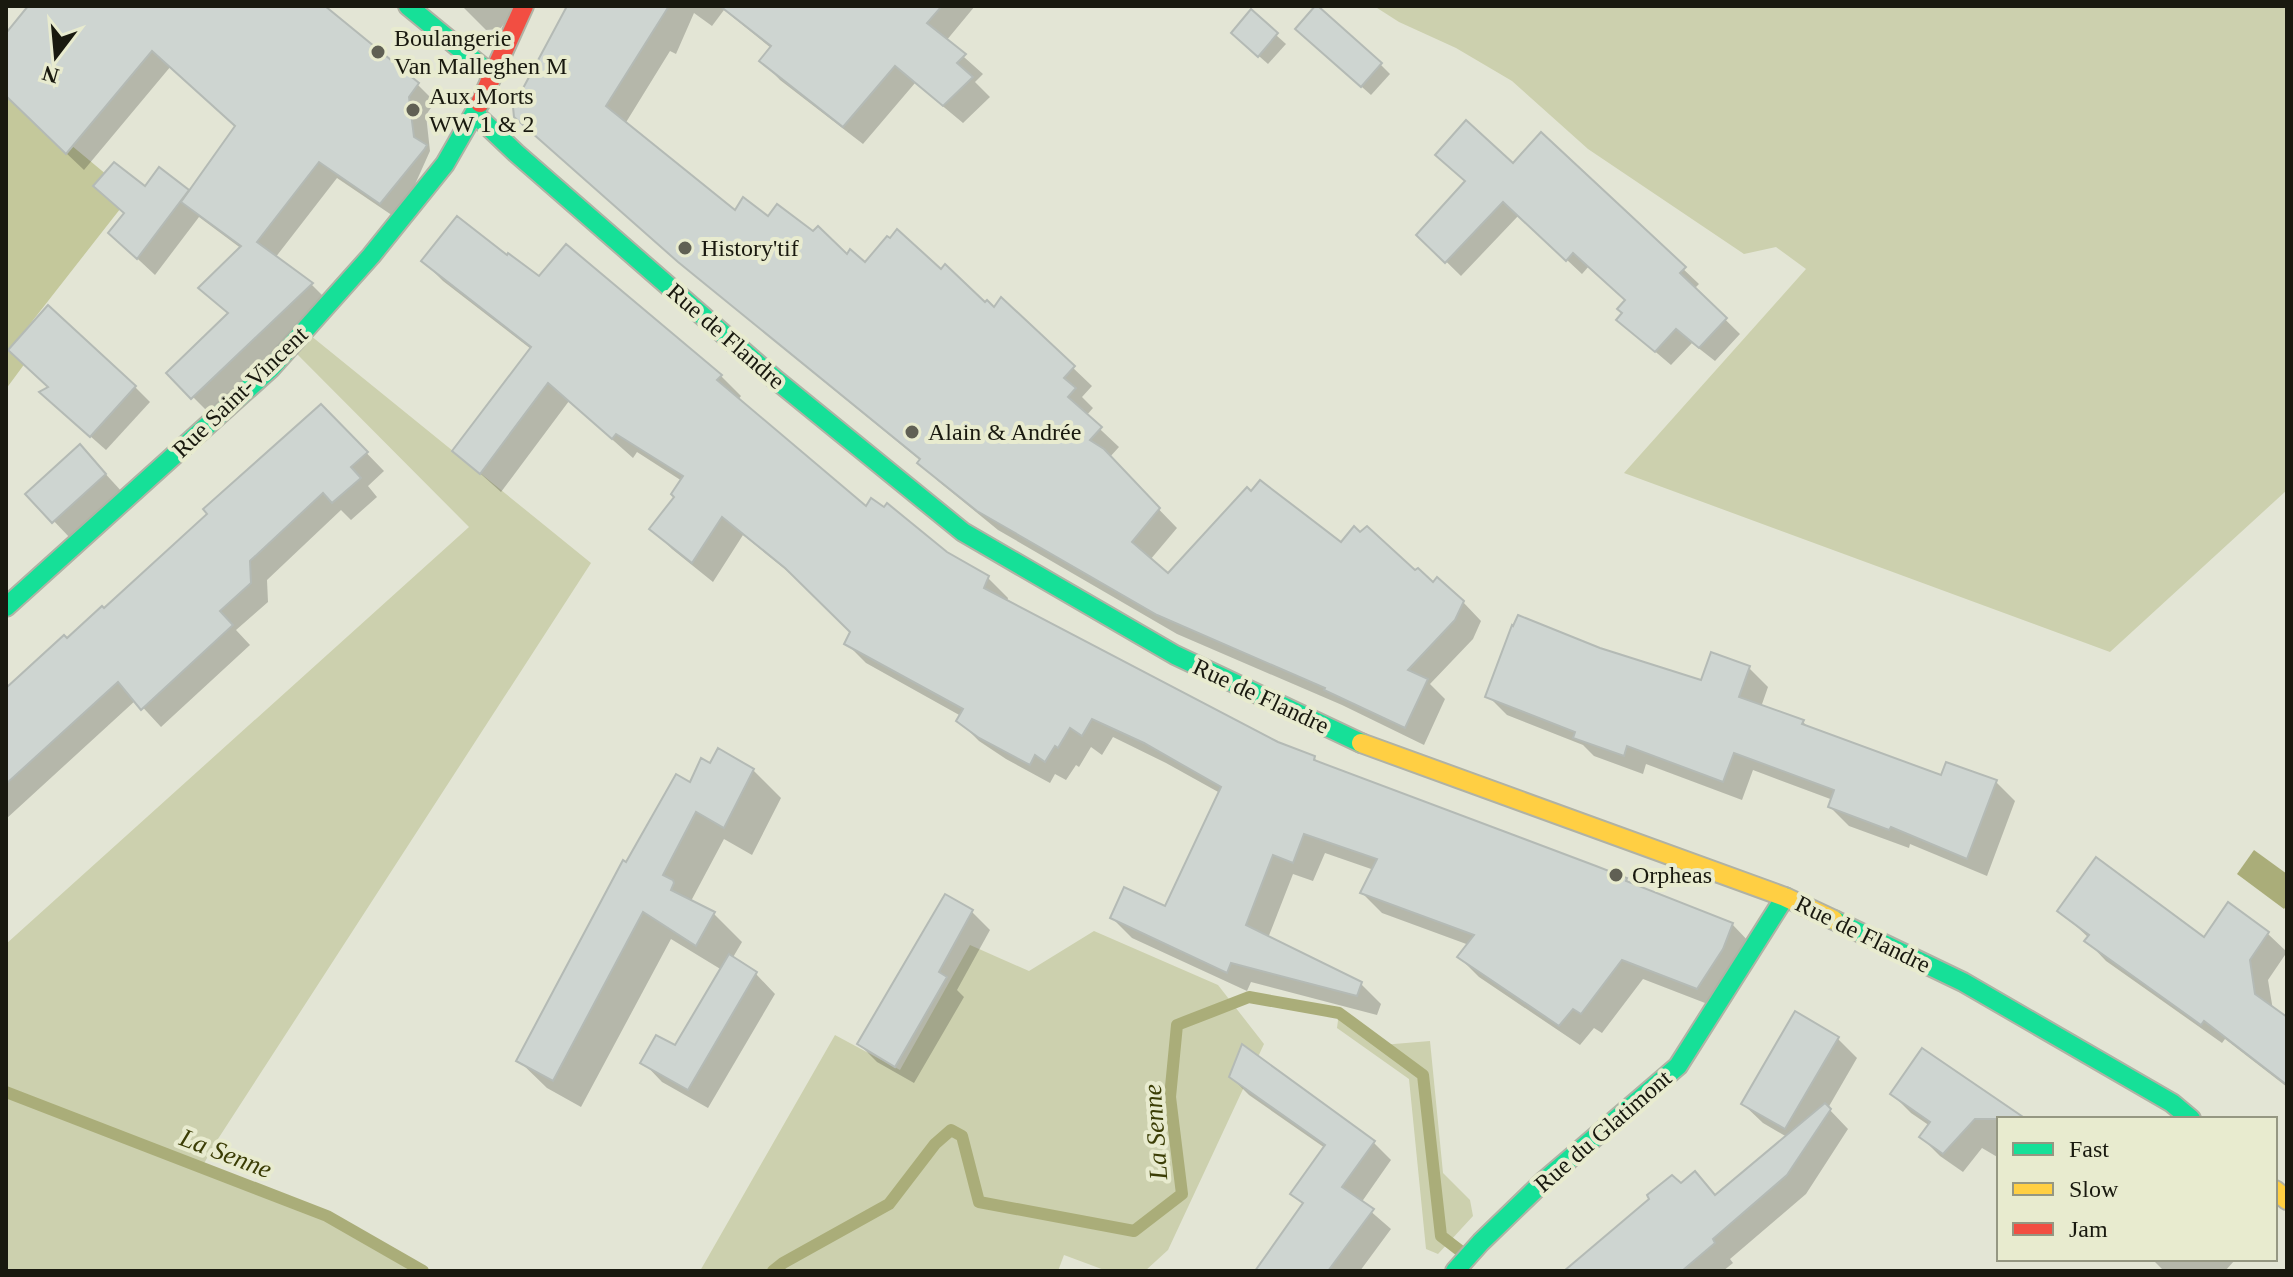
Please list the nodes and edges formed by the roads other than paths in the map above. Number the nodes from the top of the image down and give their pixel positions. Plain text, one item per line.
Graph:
1 (408, 6) edge
2 (524, 6) edge
3 (492, 75) junction
4 (475, 114) junction
5 (6, 607) edge
6 (1785, 897) junction
7 (2189, 1117) edge
8 (1455, 1271) edge

1 - 3 street
2 - 3 street
3 - 4 street
4 - 5 street, Rue Saint-Vincent
4 - 6 street, Rue de Flandre
6 - 7 street, Rue de Flandre
6 - 8 street, Rue du Glatimont

